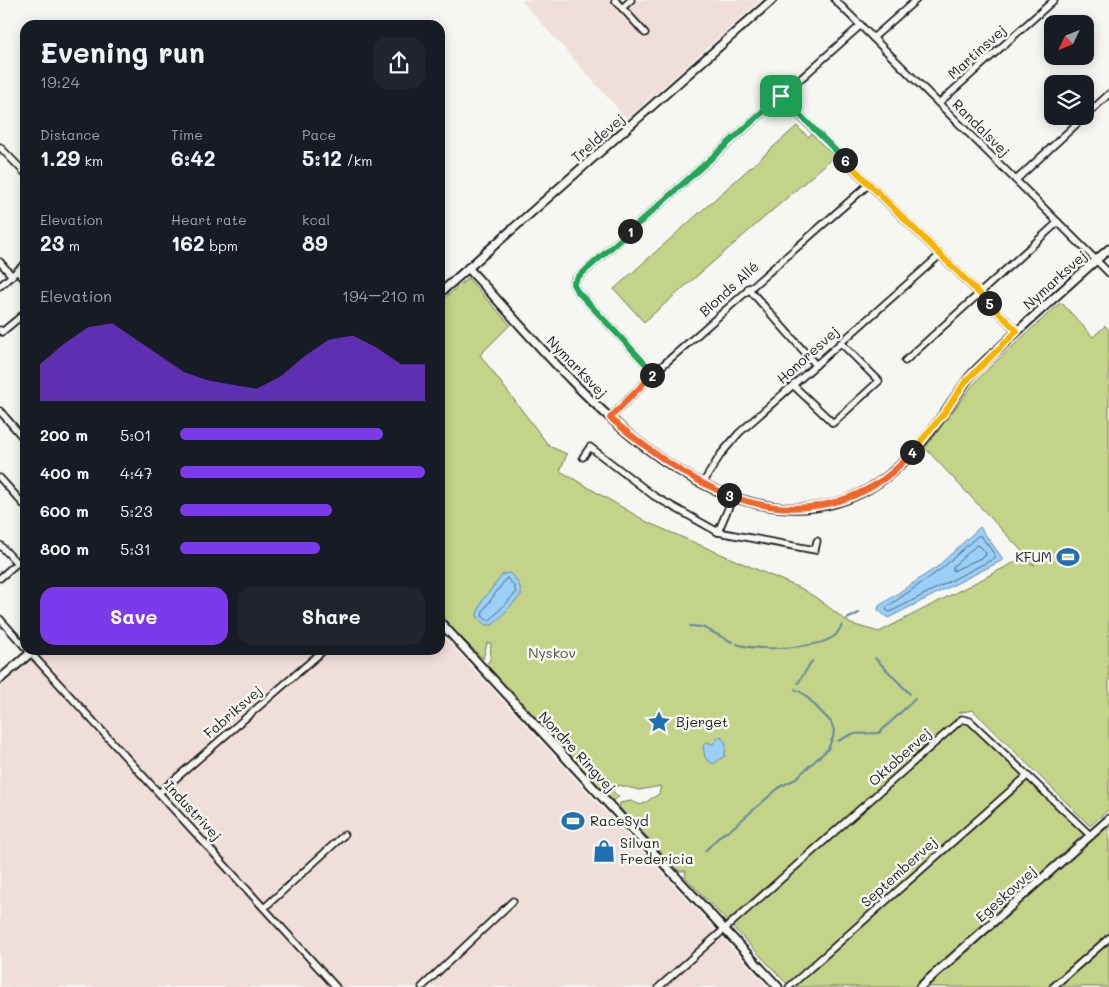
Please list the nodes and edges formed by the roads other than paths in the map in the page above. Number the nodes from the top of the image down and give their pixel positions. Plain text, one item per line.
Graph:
1 (615, 0) edge
2 (631, 0) edge
3 (772, 0) edge
4 (835, 0) edge
5 (916, 0) edge
6 (1054, 0) edge
7 (622, 8) junction
8 (861, 25) junction
9 (645, 34) dead end
10 (873, 38) junction
11 (1109, 94) edge
12 (781, 96) junction
13 (939, 103) junction
14 (0, 146) edge
15 (20, 168) edge
16 (1016, 180) junction
17 (869, 184) junction
18 (1058, 222) junction
19 (1109, 249) edge
20 (940, 254) junction
21 (1096, 260) junction
22 (0, 262) edge
23 (20, 268) edge
24 (468, 268) junction
25 (17, 271) junction
26 (1109, 273) edge
27 (20, 274) edge
28 (12, 276) junction
29 (0, 286) edge
30 (748, 288) junction
31 (445, 289) edge
32 (979, 293) junction
33 (20, 317) edge
34 (0, 330) edge
35 (1017, 331) junction
36 (841, 343) junction
37 (905, 361) dead end
38 (816, 365) junction
39 (654, 373) junction
40 (793, 385) junction
41 (0, 411) edge
42 (610, 418) junction
43 (20, 434) edge
44 (583, 457) dead end
45 (0, 478) edge
46 (703, 484) junction
47 (733, 497) junction
48 (20, 500) edge
49 (718, 532) junction
50 (817, 541) dead end
51 (0, 544) edge
52 (20, 560) edge
53 (16, 563) junction
54 (0, 578) edge
55 (0, 619) edge
56 (445, 627) edge
57 (20, 641) edge
58 (27, 655) edge
59 (35, 655) edge
60 (318, 655) edge
61 (0, 679) edge
62 (1027, 776) junction
63 (158, 793) junction
64 (1109, 819) edge
65 (344, 835) dead end
66 (1091, 836) junction
67 (513, 901) dead end
68 (264, 908) junction
69 (725, 930) junction
70 (1109, 938) edge
71 (336, 987) edge
72 (422, 987) edge
73 (659, 987) edge
74 (778, 987) edge
75 (789, 987) edge
76 (920, 987) edge
77 (1053, 987) edge

1 - 7 street
2 - 7 street
3 - 24 street, Treldevej
4 - 8 street, Randalsvej
5 - 10 street
6 - 13 street, Martinsvej
7 - 9 street
8 - 10 street, Randalsvej
8 - 12 street
10 - 13 street, Randalsvej
11 - 16 street
12 - 17 street
12 - 39 street
13 - 16 street, Randalsvej
14 - 15 street
16 - 18 street, Randalsvej
17 - 20 street
17 - 30 street, Blonds Allé
18 - 21 street, Randalsvej
18 - 32 street
19 - 21 street, Nymarksvej
20 - 32 street
20 - 36 street, Honoresvej
21 - 26 street, Randalsvej
21 - 35 street, Nymarksvej
22 - 28 street
23 - 25 street
24 - 31 street, Treldevej
24 - 42 street, Nymarksvej
25 - 27 street
25 - 28 street
28 - 29 street
30 - 38 street
30 - 39 street, Blonds Allé
32 - 35 street
32 - 37 street
33 - 34 street
35 - 47 street, Nymarksvej
36 - 38 street, Honoresvej
36 - 40 street
38 - 40 street, Honoresvej
39 - 42 street, Blonds Allé
40 - 46 street, Honoresvej
41 - 43 street
42 - 46 street, Nymarksvej
44 - 49 street
45 - 48 street
46 - 47 street, Nymarksvej
47 - 49 street
49 - 50 street
51 - 53 street
52 - 53 street
53 - 54 street
55 - 57 street
56 - 69 street, Nordre Ringvej
58 - 61 street
59 - 63 street, Industrivej
60 - 63 street, Fabriksvej
62 - 66 street, Oktobervej
62 - 69 street, Oktobervej
62 - 75 street, Septembervej
63 - 68 street, Industrivej
64 - 66 street, Egeskovvej
65 - 68 street
66 - 76 street, Egeskovvej
67 - 72 street
68 - 71 street, Industrivej
69 - 73 street
69 - 74 street, Nordre Ringvej
70 - 77 street

